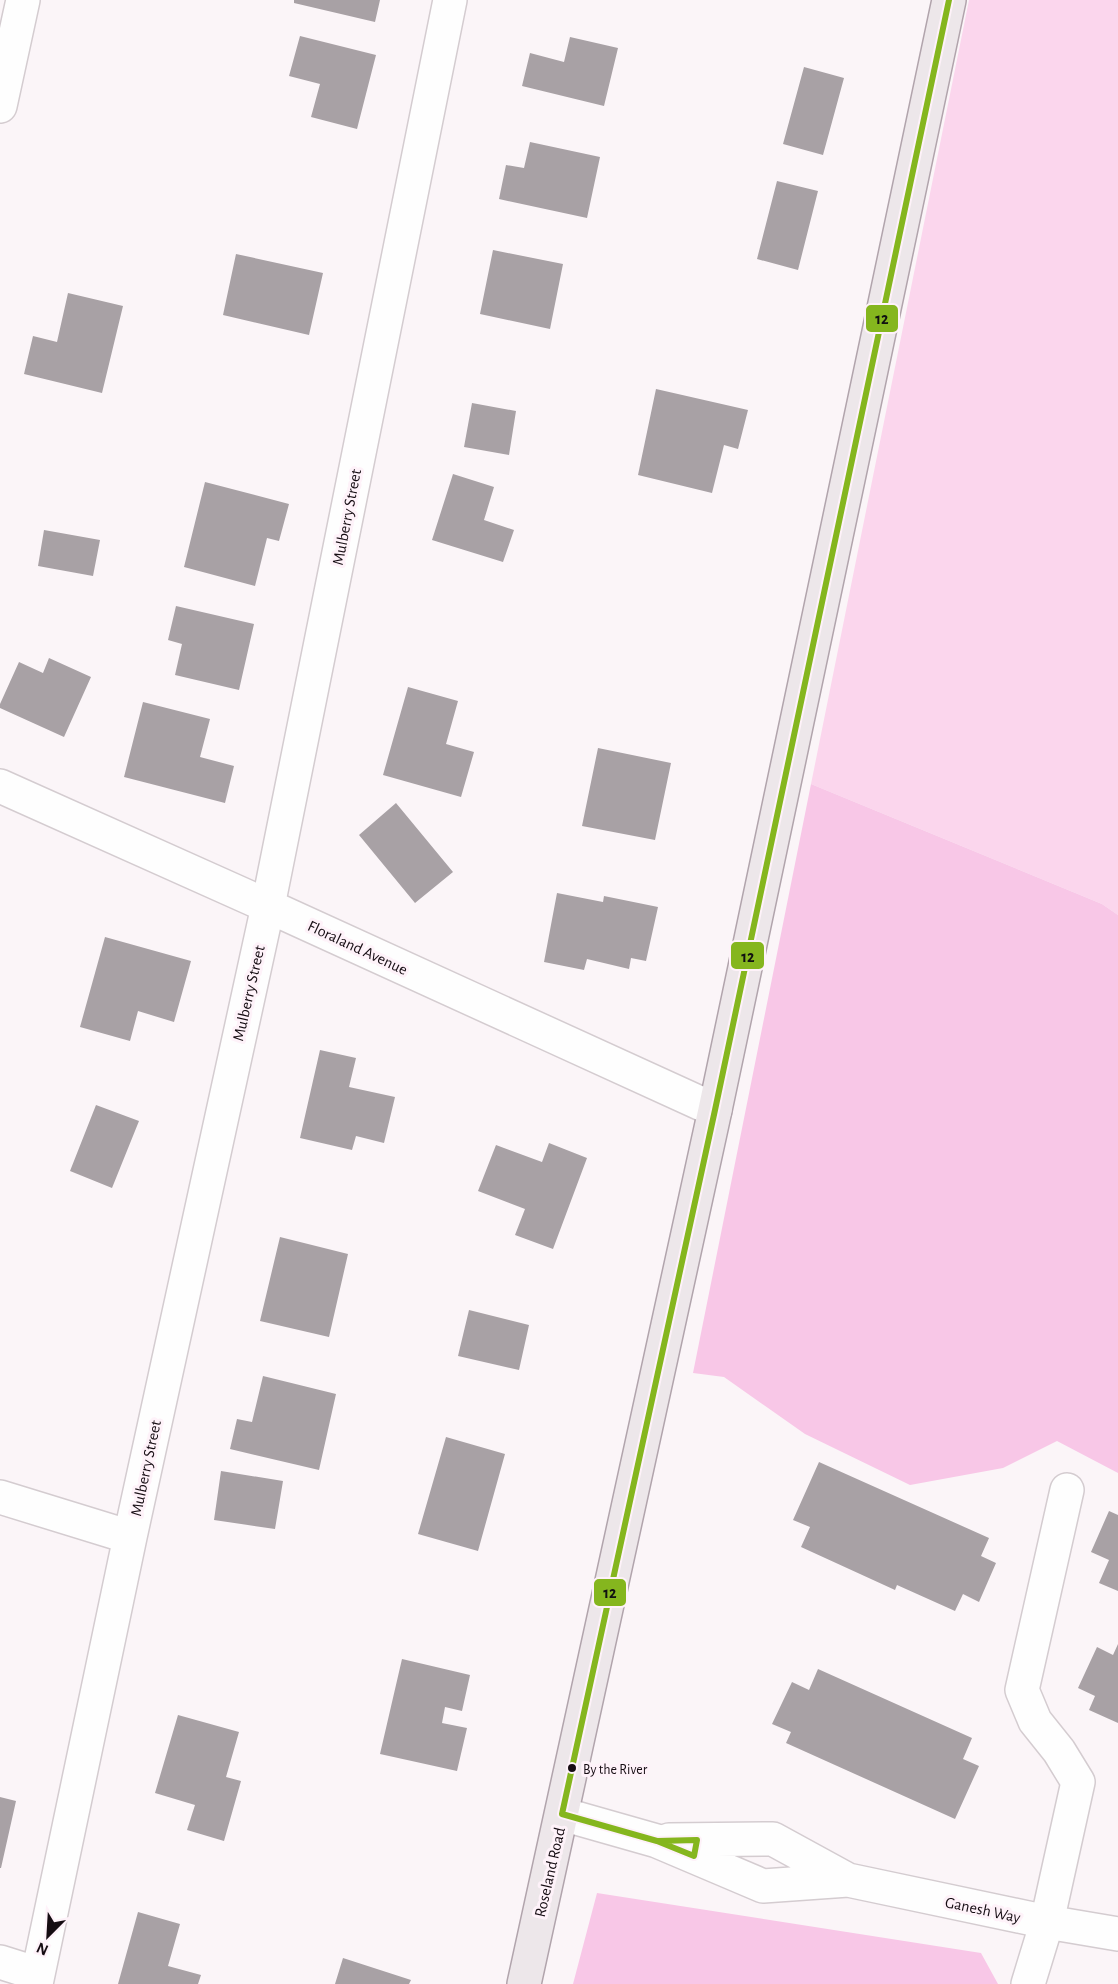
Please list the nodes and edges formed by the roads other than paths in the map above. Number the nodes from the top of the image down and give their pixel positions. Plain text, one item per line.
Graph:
1 (23, 0) edge
2 (450, 0) edge
3 (949, 0) edge
4 (0, 106) edge
5 (0, 786) edge
6 (268, 906) junction
7 (714, 1110) junction
8 (1067, 1490) dead end
9 (0, 1497) edge
10 (130, 1537) junction
11 (562, 1814) junction
12 (773, 1839) junction
13 (695, 1848) junction
14 (848, 1880) junction
15 (763, 1886) junction
16 (1047, 1922) junction
17 (1118, 1934) edge
18 (0, 1962) edge
19 (37, 1979) edge
20 (524, 1984) edge
21 (1028, 1984) edge

1 - 4 street
2 - 6 street, Mulberry Street
3 - 7 main road, Roseland Road
5 - 6 street, Floraland Avenue
6 - 7 street, Floraland Avenue
6 - 10 street, Mulberry Street
7 - 11 main road, Roseland Road
8 - 16 street
9 - 10 street
10 - 19 street, Mulberry Street
11 - 13 street, Ganesh Way
11 - 20 main road, Roseland Road
12 - 13 street, Ganesh Way
12 - 14 street, Ganesh Way
12 - 15 street
13 - 15 street, Ganesh Way
14 - 15 street, Ganesh Way
14 - 16 street, Ganesh Way
16 - 17 street, Ganesh Way
16 - 21 street
18 - 19 street

